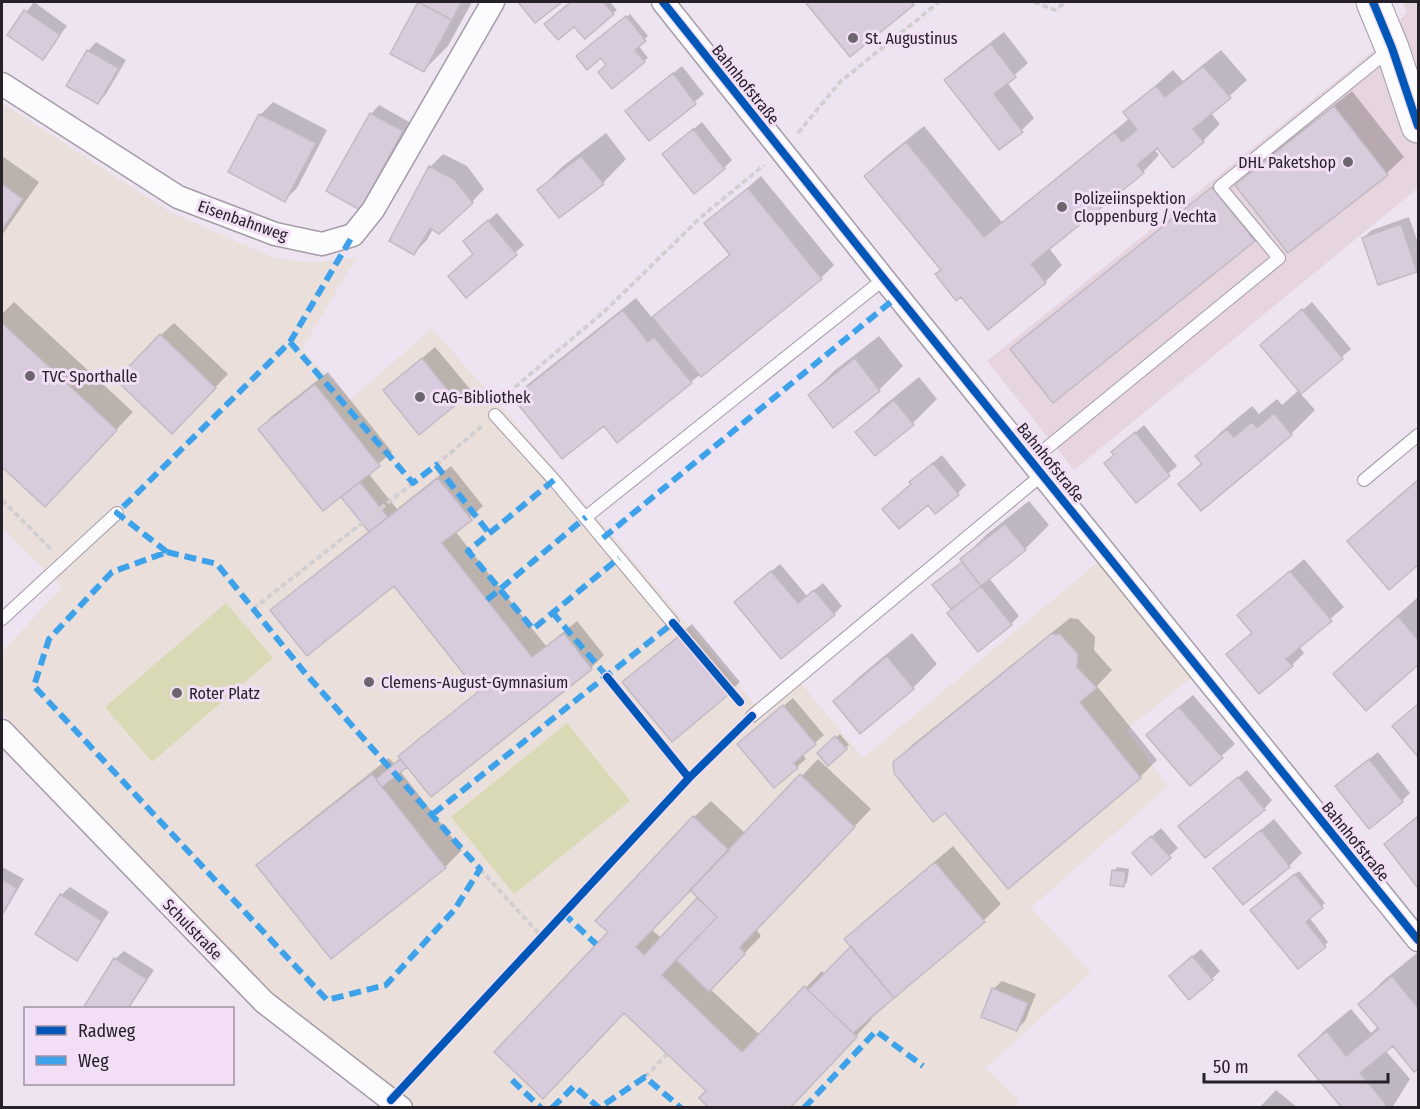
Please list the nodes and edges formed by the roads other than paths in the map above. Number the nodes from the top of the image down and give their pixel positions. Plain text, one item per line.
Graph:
1 (493, 2) edge
2 (663, 2) edge
3 (1373, 2) edge
4 (1392, 48) junction
5 (2, 84) edge
6 (1419, 126) edge
7 (884, 279) junction
8 (495, 415) road end
9 (1419, 435) edge
10 (1037, 467) junction
11 (1364, 480) dead end
12 (117, 513) dead end
13 (586, 517) junction
14 (2, 620) edge
15 (673, 623) dead end
16 (752, 716) dead end
17 (2, 731) edge
18 (1419, 940) edge
19 (401, 1107) edge

1 - 5 street, Eisenbahnweg
2 - 7 street, Bahnhofstraße
3 - 4 street
4 - 6 street
4 - 10 lane
7 - 10 street, Bahnhofstraße
7 - 13 lane
8 - 13 lane
9 - 11 lane
10 - 16 lane
10 - 18 street, Bahnhofstraße
12 - 14 lane
13 - 15 lane
17 - 19 street, Schulstraße

